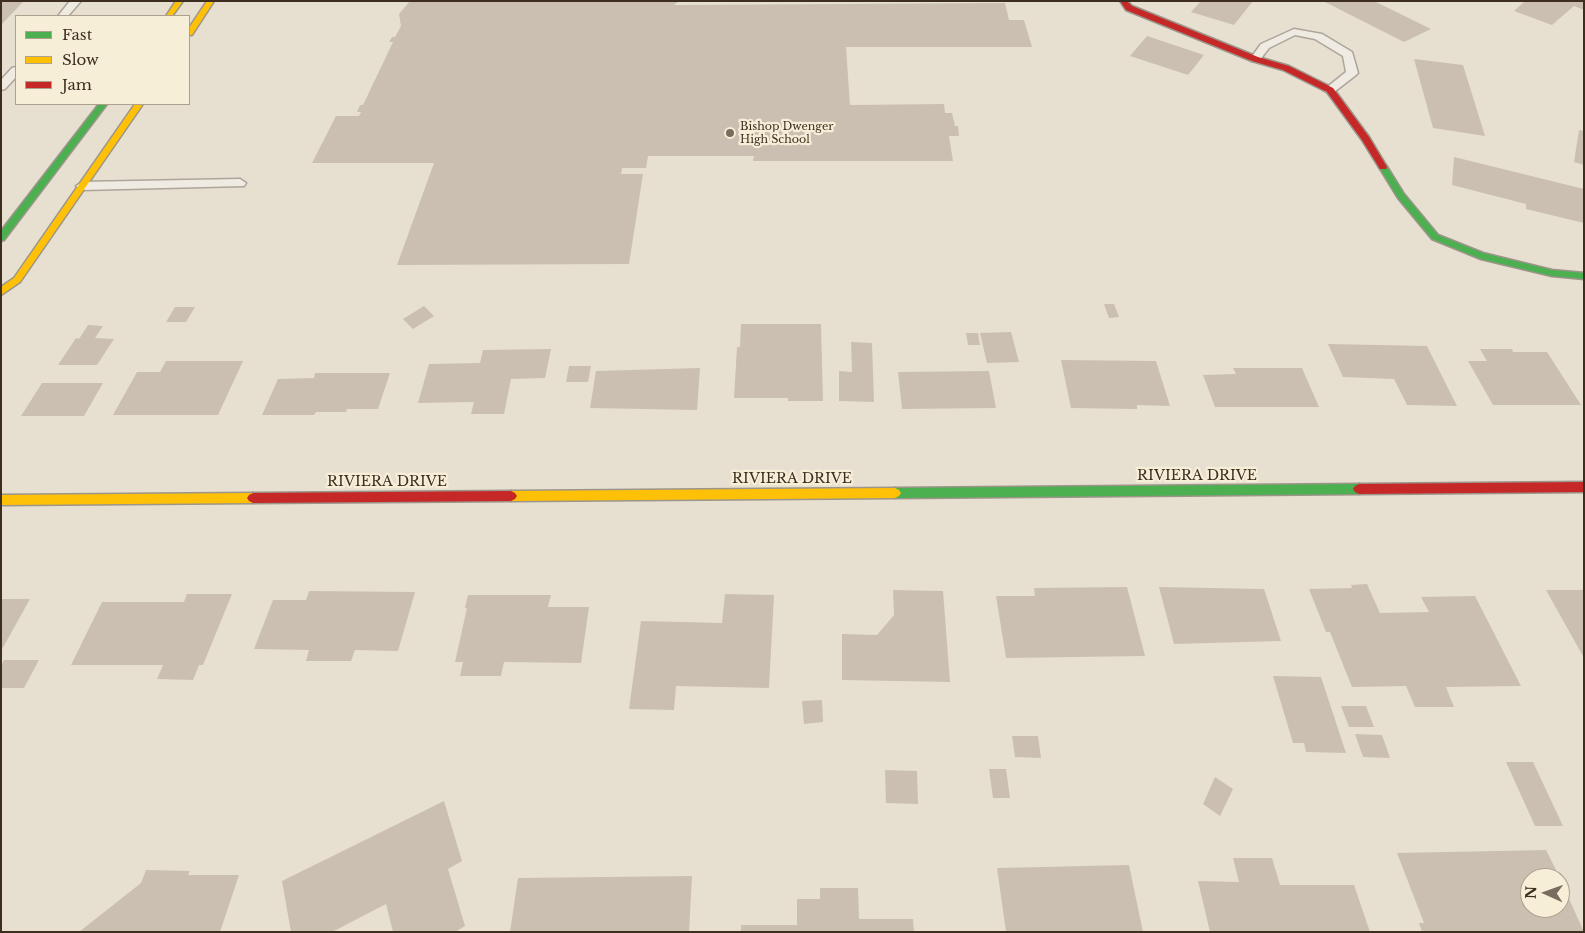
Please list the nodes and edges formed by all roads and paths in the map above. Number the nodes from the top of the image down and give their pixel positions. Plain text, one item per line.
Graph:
1 (76, 1) edge
2 (180, 1) edge
3 (211, 1) edge
4 (1123, 1) edge
5 (64, 15) edge
6 (170, 15) edge
7 (190, 32) edge
8 (1255, 59) junction
9 (15, 71) edge
10 (1, 87) edge
11 (1330, 90) junction
12 (102, 105) edge
13 (138, 105) edge
14 (240, 183) dead end
15 (82, 186) junction
16 (1, 238) edge
17 (1584, 276) edge
18 (1, 292) edge
19 (1584, 488) edge
20 (1, 500) edge

1 - 5 lane
2 - 6 street
3 - 7 street
4 - 8 street
8 - 11 street
8 - 11 lane
9 - 10 lane
11 - 17 street
12 - 16 street
13 - 15 street
14 - 15 lane
15 - 18 street
19 - 20 street, RIVIERA DRIVE

